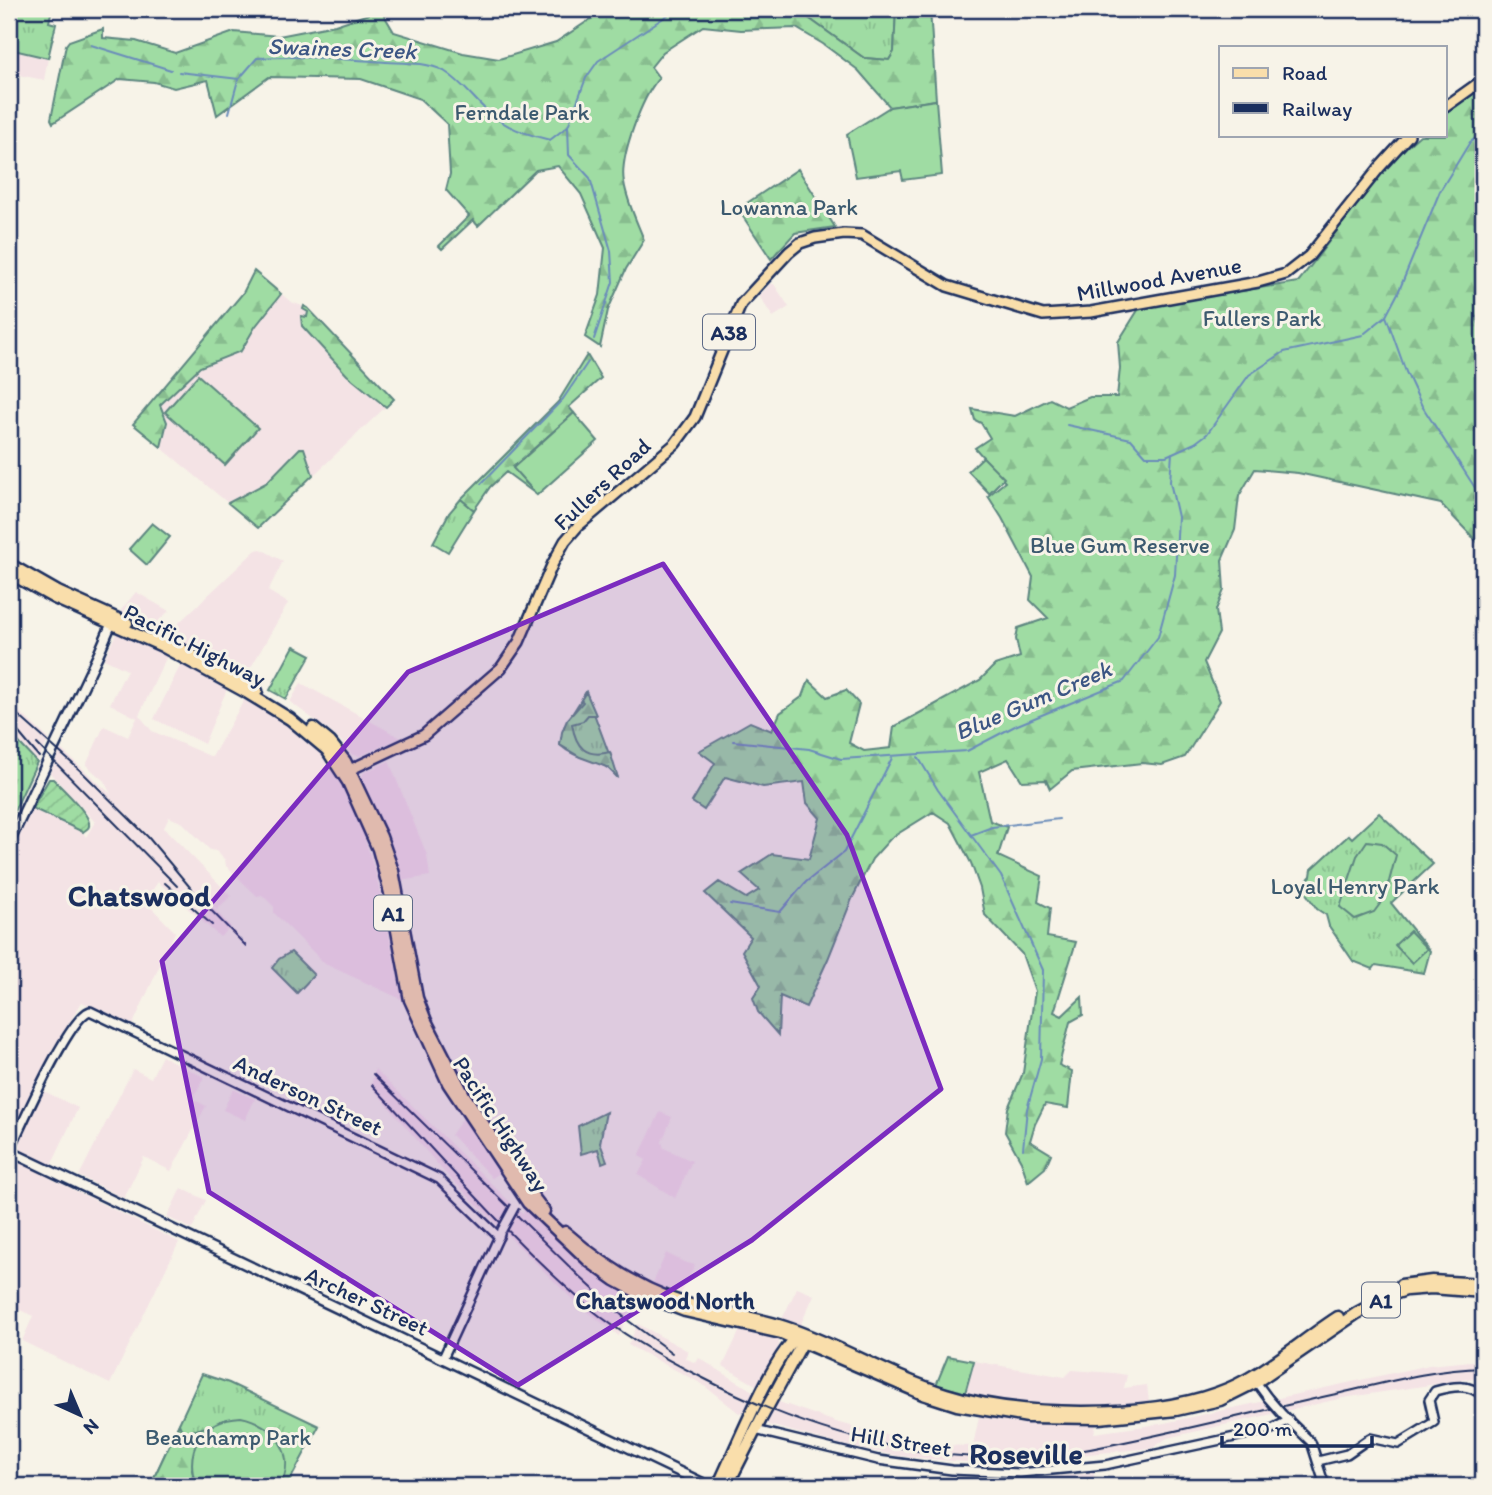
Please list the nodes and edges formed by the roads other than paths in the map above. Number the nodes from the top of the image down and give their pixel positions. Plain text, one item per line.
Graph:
1 (1483, 80) edge
2 (1446, 106) edge
3 (1408, 136) edge
4 (869, 238) joint
5 (9, 564) edge
6 (9, 573) edge
7 (113, 620) junction
8 (346, 771) junction
9 (13, 823) edge
10 (9, 843) edge
11 (9, 1152) edge
12 (524, 1193) junction
13 (500, 1233) junction
14 (1483, 1284) edge
15 (1483, 1292) edge
16 (802, 1338) junction
17 (443, 1359) junction
18 (1253, 1379) junction
19 (1483, 1396) edge
20 (1282, 1415) junction
21 (755, 1430) junction
22 (1318, 1461) junction
23 (709, 1486) edge
24 (718, 1486) edge
25 (727, 1486) edge
26 (1325, 1486) edge

1 - 2 main road
3 - 4 main road, Millwood Avenue / A38
4 - 8 main road, Fullers Road / A38
5 - 7 highway, Pacific Highway / A1
6 - 7 highway, Pacific Highway / A1
7 - 8 highway, Pacific Highway / A1
7 - 9 main road
8 - 12 highway, Pacific Highway / A1
9 - 10 main road
11 - 13 street, Anderson Street
11 - 17 main road, Archer Street
12 - 13 street, bridge
12 - 16 highway, Pacific Highway / A1
13 - 17 street
14 - 18 highway, Pacific Highway / A1
15 - 18 highway, Pacific Highway / A1
16 - 18 highway, Pacific Highway / A1
16 - 21 highway
16 - 24 highway
17 - 23 main road, Archer Street
18 - 20 street, bridge
19 - 22 street
20 - 21 street, Hill Street
20 - 22 street
21 - 25 highway
22 - 26 street

